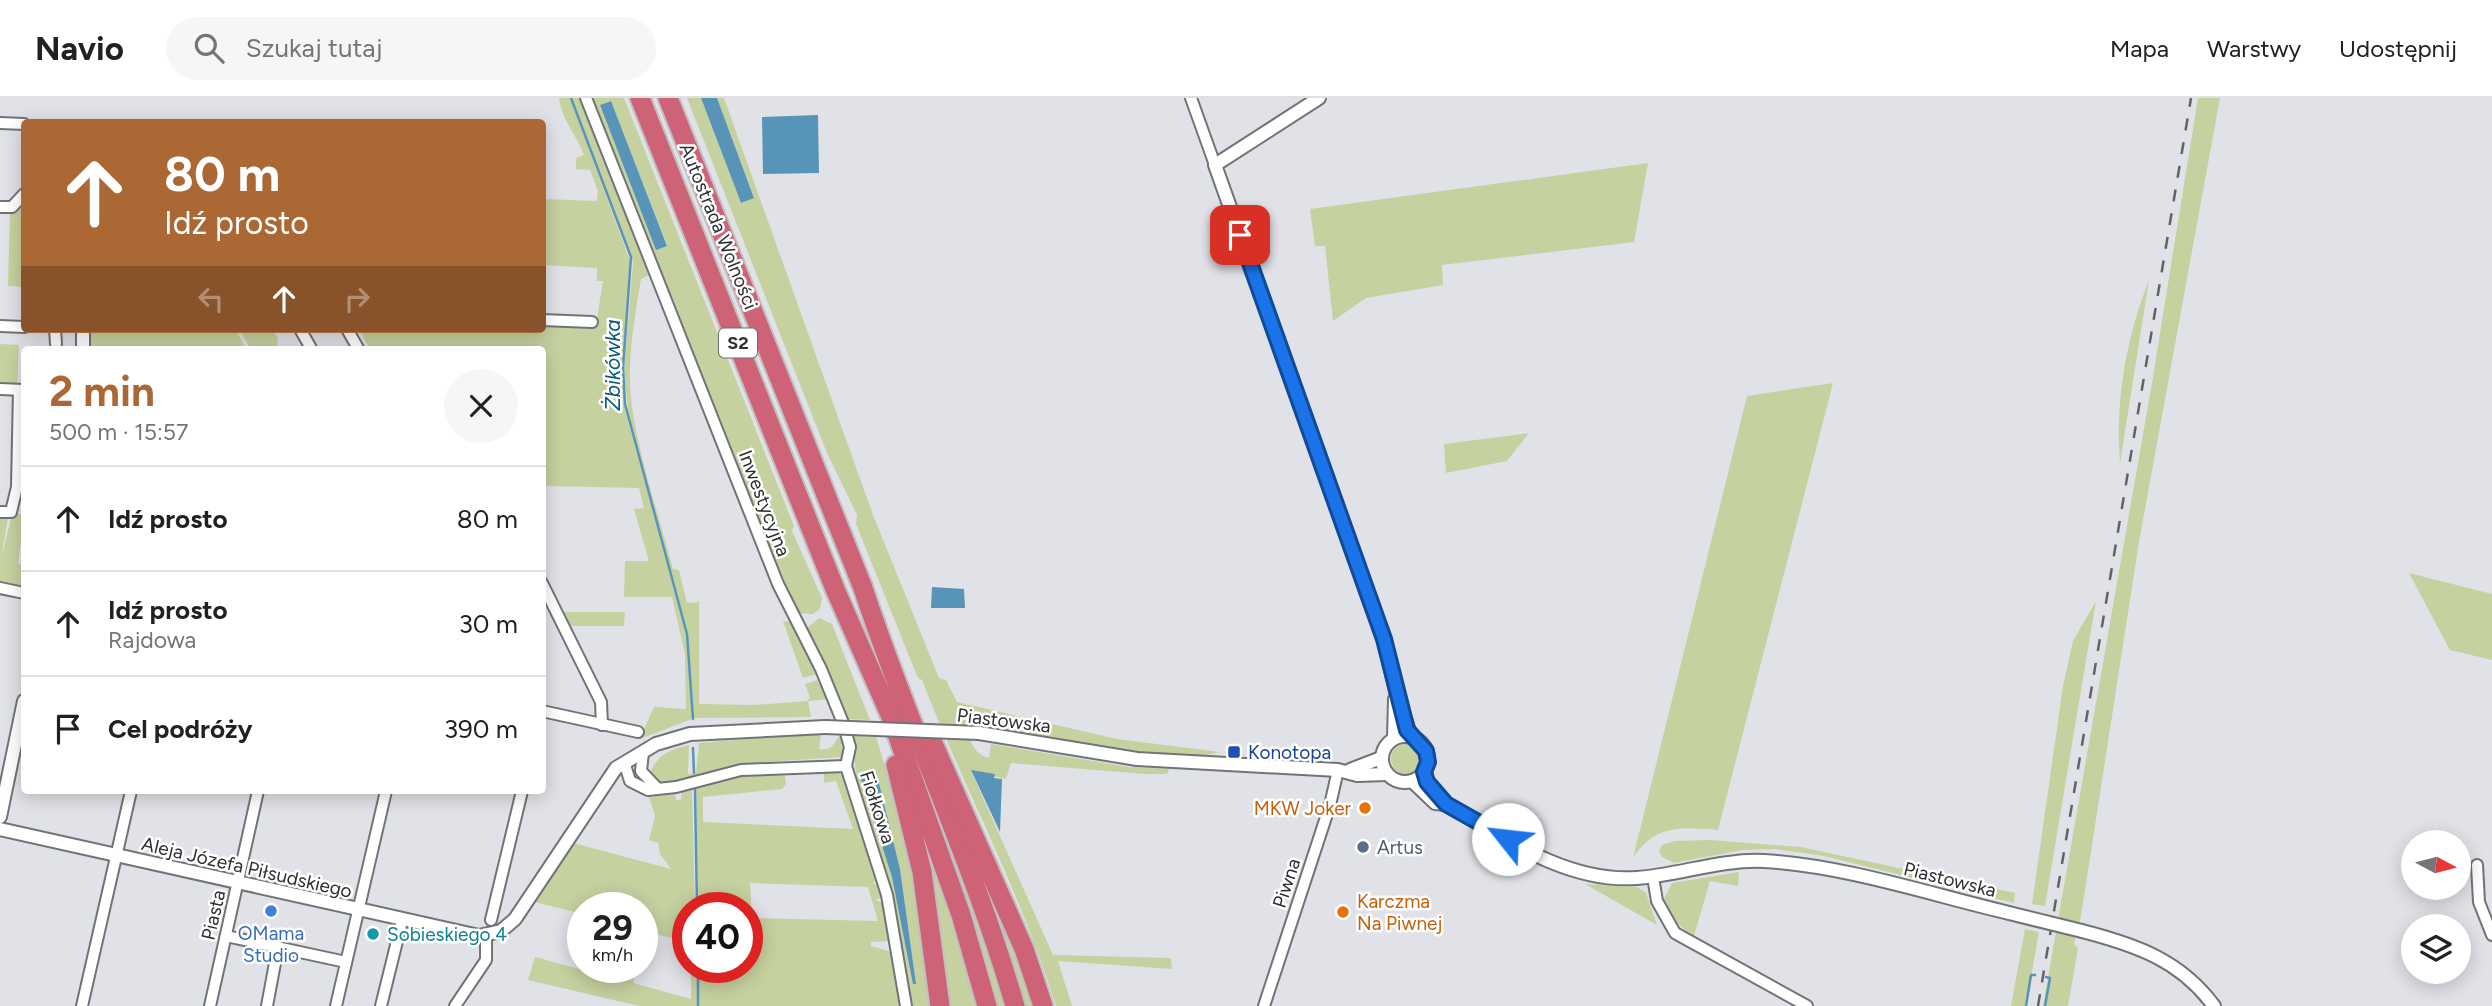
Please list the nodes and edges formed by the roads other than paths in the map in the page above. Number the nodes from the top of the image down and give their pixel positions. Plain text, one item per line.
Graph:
1 (586, 98) edge
2 (640, 98) edge
3 (668, 98) edge
4 (1191, 98) edge
5 (1319, 98) edge
6 (0, 123) edge
7 (21, 124) edge
8 (1216, 166) junction
9 (21, 197) edge
10 (0, 207) edge
11 (546, 320) edge
12 (592, 322) dead end
13 (0, 326) edge
14 (21, 327) edge
15 (55, 333) edge
16 (56, 344) dead end
17 (0, 390) edge
18 (21, 390) edge
19 (21, 409) edge
20 (0, 512) edge
21 (0, 588) edge
22 (863, 588) junction
23 (835, 589) junction
24 (546, 591) edge
25 (21, 592) edge
26 (1396, 691) junction
27 (546, 712) edge
28 (21, 716) edge
29 (602, 725) junction
30 (638, 732) dead end
31 (1411, 737) junction
32 (1395, 738) junction
33 (643, 752) junction
34 (1381, 758) junction
35 (625, 765) junction
36 (846, 766) junction
37 (1343, 771) junction
38 (1424, 772) junction
39 (1387, 774) junction
40 (1412, 781) junction
41 (657, 788) junction
42 (130, 794) edge
43 (257, 794) edge
44 (385, 794) edge
45 (521, 794) edge
46 (1446, 804) junction
47 (0, 817) edge
48 (0, 829) edge
49 (116, 856) junction
50 (2477, 865) dead end
51 (1653, 877) junction
52 (238, 883) junction
53 (358, 912) junction
54 (491, 920) dead end
55 (402, 921) junction
56 (486, 935) junction
57 (2492, 935) edge
58 (226, 936) junction
59 (278, 947) junction
60 (346, 962) junction
61 (82, 1006) edge
62 (210, 1006) edge
63 (267, 1006) edge
64 (336, 1006) edge
65 (381, 1006) edge
66 (455, 1006) edge
67 (906, 1006) edge
68 (940, 1006) edge
69 (987, 1006) edge
70 (1015, 1006) edge
71 (1043, 1006) edge
72 (1264, 1006) edge
73 (1807, 1006) edge
74 (2214, 1006) edge

1 - 36 street, Inwestycyjna
2 - 23 highway, S2
3 - 22 highway, Autostrada Wolności
4 - 8 street
5 - 8 street
6 - 7 street
8 - 26 street
9 - 10 street
11 - 12 street
13 - 14 street
15 - 16 street
17 - 18 street
19 - 20 street
21 - 25 street
22 - 70 highway
22 - 71 highway
23 - 68 highway
23 - 69 highway, S2
24 - 29 street
26 - 31 street
26 - 32 street
27 - 29 street
28 - 47 street
29 - 30 street
31 - 32 street
31 - 38 street
32 - 34 street
33 - 35 street, Piastowska
33 - 37 street, Piastowska, bridge
33 - 41 street
34 - 37 street, Piastowska
34 - 39 street
35 - 41 street
35 - 56 street, Piastowska
36 - 41 street, Fiołkowa
36 - 67 street, Fiołkowa
37 - 39 street, Piastowska
37 - 72 street, Piwna
38 - 40 street
38 - 46 street, Piastowska
39 - 40 street
40 - 46 street, Piastowska
42 - 49 street
43 - 52 street, Piasta
44 - 53 street
45 - 54 street
46 - 51 street, Piastowska
48 - 49 street, Aleja Józefa Piłsudskiego
49 - 52 street, Aleja Józefa Piłsudskiego
49 - 61 street
50 - 57 street
51 - 73 street
51 - 74 street, Piastowska, bridge
52 - 53 street, Aleja Józefa Piłsudskiego
52 - 58 street, Piasta
53 - 55 street, Aleja Józefa Piłsudskiego
53 - 60 street
55 - 56 street, Aleja Józefa Piłsudskiego
55 - 65 street
56 - 66 street
58 - 59 street
58 - 62 street, Piasta
59 - 60 street
59 - 63 street
60 - 64 street

